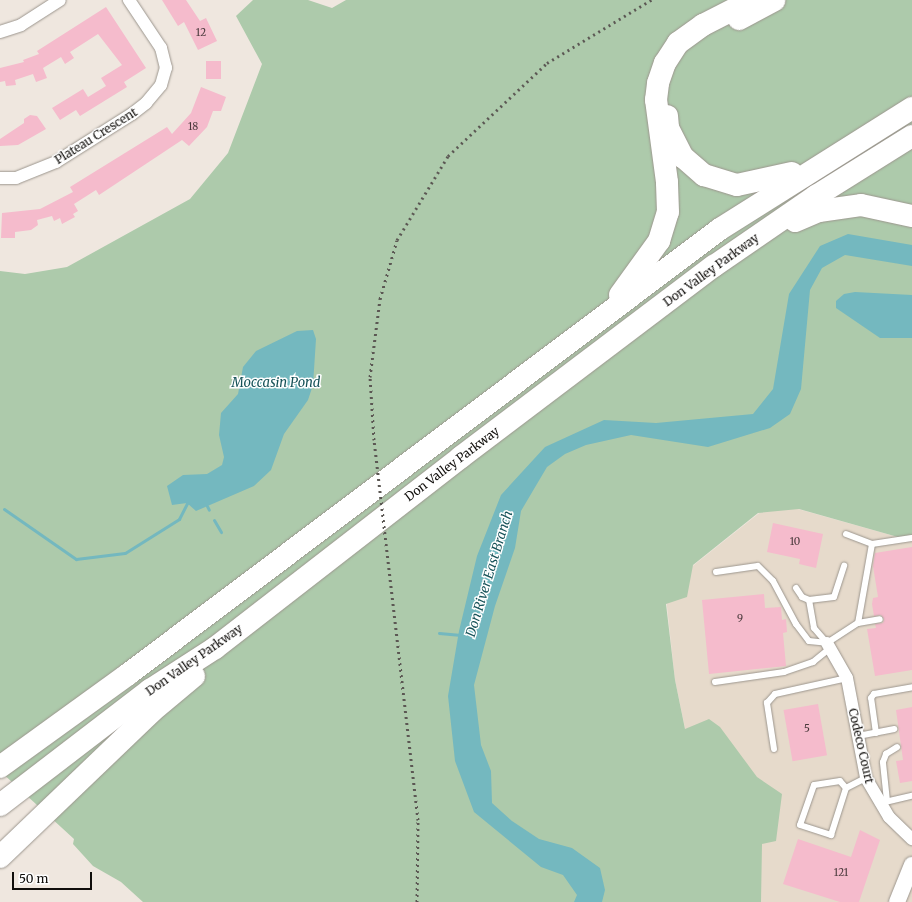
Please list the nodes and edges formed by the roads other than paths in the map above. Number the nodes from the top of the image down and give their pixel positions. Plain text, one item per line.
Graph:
1 (60, 0) edge
2 (129, 0) edge
3 (752, 0) edge
4 (774, 0) edge
5 (0, 32) edge
6 (912, 108) edge
7 (912, 136) edge
8 (820, 164) junction
9 (0, 178) edge
10 (912, 216) edge
11 (761, 235) junction
12 (609, 310) junction
13 (846, 534) dead end
14 (912, 538) edge
15 (872, 544) junction
16 (844, 566) dead end
17 (716, 572) dead end
18 (796, 588) dead end
19 (809, 600) junction
20 (880, 619) dead end
21 (858, 623) junction
22 (828, 646) junction
23 (215, 648) junction
24 (847, 678) junction
25 (715, 682) dead end
26 (912, 687) edge
27 (894, 729) dead end
28 (876, 733) junction
29 (858, 736) junction
30 (897, 747) dead end
31 (774, 748) dead end
32 (0, 767) edge
33 (866, 778) junction
34 (846, 788) junction
35 (912, 796) edge
36 (883, 802) junction
37 (0, 804) edge
38 (912, 839) edge
39 (0, 857) edge
40 (912, 867) edge
41 (897, 902) edge

1 - 5 street
2 - 9 street, Plateau Crescent
3 - 12 highway
4 - 8 highway
6 - 8 highway
7 - 11 highway, Don Valley Parkway
8 - 12 highway
10 - 11 highway
11 - 23 highway, Don Valley Parkway
12 - 32 highway
13 - 15 lane
14 - 15 lane
15 - 21 lane
16 - 19 lane
17 - 22 lane
18 - 19 lane
19 - 22 lane
20 - 21 lane
21 - 22 lane
22 - 24 street, Codeco Court
22 - 25 lane
23 - 37 highway, Don Valley Parkway
23 - 39 highway
24 - 29 street, Codeco Court
24 - 31 lane
26 - 28 lane
27 - 28 lane
28 - 29 lane
29 - 33 street, Codeco Court
30 - 36 lane
33 - 34 lane
33 - 36 street, Codeco Court
34 - 34 lane
35 - 36 lane
36 - 38 street, Codeco Court
40 - 41 street

